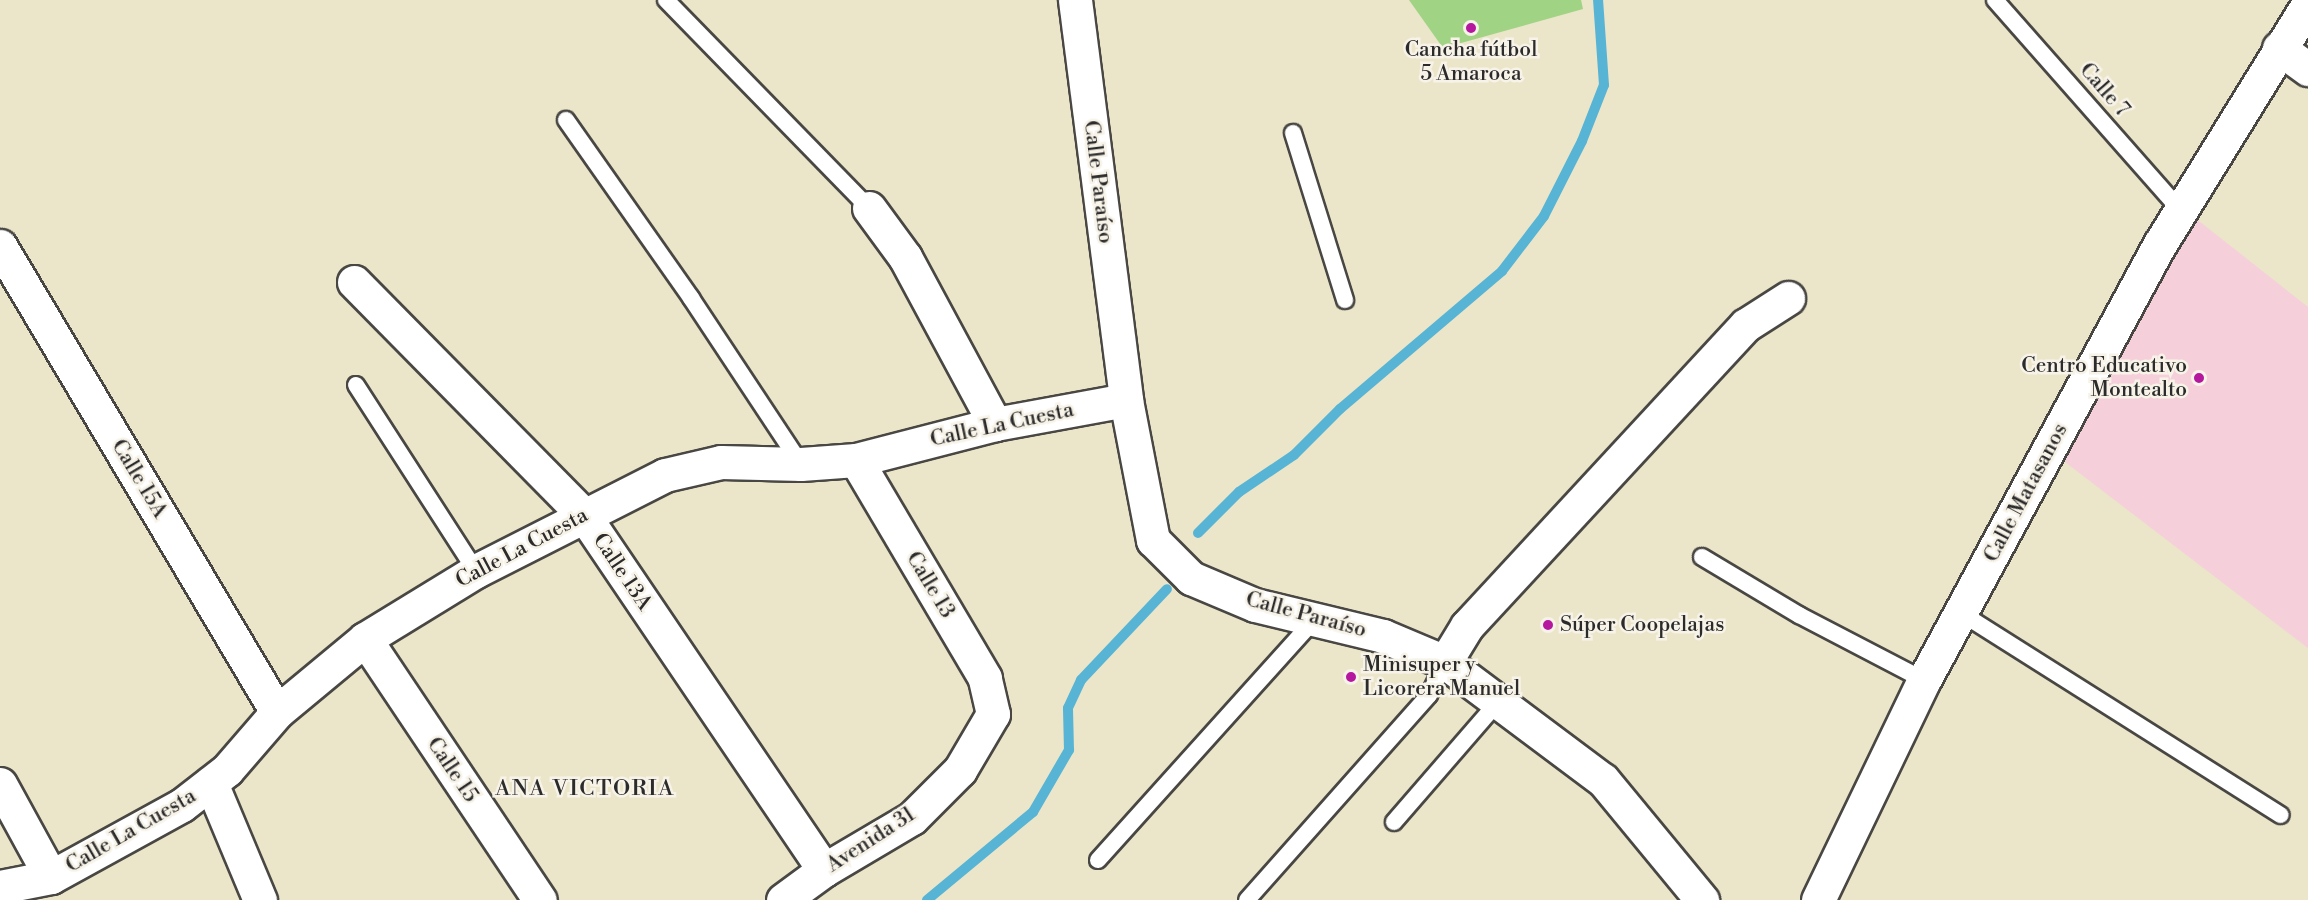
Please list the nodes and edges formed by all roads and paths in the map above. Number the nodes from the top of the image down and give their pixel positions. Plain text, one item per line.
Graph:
1 (666, 0) edge
2 (1075, 0) edge
3 (1995, 0) edge
4 (2308, 4) edge
5 (2279, 48) junction
6 (2308, 69) edge
7 (566, 120) dead end
8 (1293, 133) dead end
9 (869, 208) joint
10 (2179, 209) junction
11 (0, 246) edge
12 (354, 282) dead end
13 (1788, 298) dead end
14 (1345, 300) dead end
15 (356, 385) dead end
16 (1126, 400) junction
17 (994, 424) junction
18 (856, 460) junction
19 (801, 464) junction
20 (583, 514) junction
21 (1702, 557) dead end
22 (476, 571) junction
23 (1961, 613) junction
24 (1316, 617) junction
25 (365, 639) junction
26 (1444, 662) junction
27 (1924, 680) junction
28 (1498, 702) junction
29 (277, 712) junction
30 (993, 714) joint
31 (211, 783) junction
32 (0, 784) edge
33 (2281, 815) dead end
34 (1394, 822) dead end
35 (1098, 861) dead end
36 (824, 870) junction
37 (51, 877) junction
38 (0, 887) edge
39 (260, 900) edge
40 (540, 900) edge
41 (783, 900) edge
42 (1248, 900) edge
43 (1702, 900) edge
44 (1818, 900) edge

1 - 9 lane
2 - 16 street, Calle Paraíso
3 - 10 lane, Calle 7
4 - 5 street, Calle Matasanos
5 - 6 street
5 - 10 street, Calle Matasanos
7 - 19 lane
8 - 14 lane
9 - 17 street
10 - 23 street, Calle Matasanos
11 - 29 street, Calle 15A
12 - 20 street, Calle 13A
13 - 26 street
15 - 22 lane
16 - 17 street, Calle La Cuesta
16 - 24 street, Calle Paraíso
17 - 18 street, Calle La Cuesta
18 - 19 street, Calle La Cuesta
18 - 30 street, Calle 13
19 - 20 street, Calle La Cuesta
20 - 22 street, Calle La Cuesta
20 - 36 street, Calle 13A
21 - 27 lane
22 - 25 street, Calle La Cuesta
23 - 27 street, Calle Matasanos
23 - 33 lane
24 - 26 street, Calle Paraíso
24 - 35 lane
25 - 29 street, Calle La Cuesta
25 - 40 street, Calle 15
26 - 28 street, Calle Paraíso
26 - 42 lane
27 - 44 street, Calle Matasanos
28 - 34 lane
28 - 43 street, Calle Paraíso
29 - 31 street, Calle La Cuesta
30 - 36 street, Avenida 31
31 - 37 street, Calle La Cuesta
31 - 39 street
32 - 37 street
36 - 41 street, Avenida 31
37 - 38 street, Calle La Cuesta

